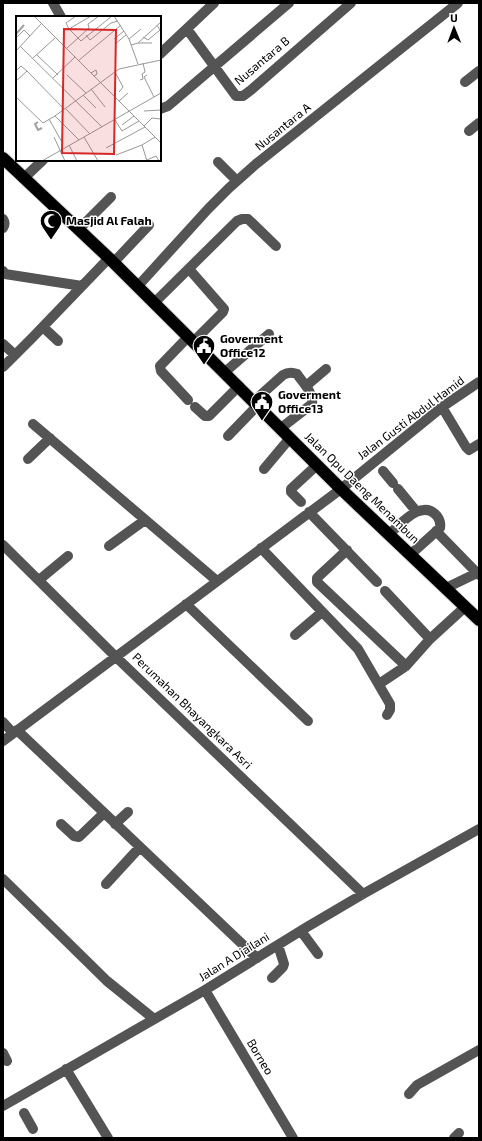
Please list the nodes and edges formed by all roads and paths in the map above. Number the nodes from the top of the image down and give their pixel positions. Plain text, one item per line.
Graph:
1 (53, 3) edge
2 (214, 3) edge
3 (289, 3) edge
4 (351, 3) edge
5 (458, 3) edge
6 (60, 16) edge
7 (187, 29) junction
8 (161, 53) edge
9 (215, 67) junction
10 (479, 71) edge
11 (465, 82) dead end
12 (161, 109) edge
13 (479, 123) edge
14 (469, 131) dead end
15 (3, 158) edge
16 (42, 161) edge
17 (218, 162) dead end
18 (24, 178) junction
19 (237, 180) junction
20 (111, 197) dead end
21 (3, 218) edge
22 (149, 225) dead end
23 (3, 228) edge
24 (79, 229) junction
25 (276, 246) dead end
26 (111, 260) junction
27 (189, 269) junction
28 (4, 273) edge
29 (82, 286) junction
30 (138, 286) junction
31 (154, 303) junction
32 (43, 327) junction
33 (269, 334) dead end
34 (191, 339) junction
35 (58, 341) dead end
36 (3, 344) edge
37 (15, 355) junction
38 (3, 367) edge
39 (326, 369) dead end
40 (225, 372) junction
41 (239, 386) junction
42 (306, 386) junction
43 (478, 387) edge
44 (256, 403) junction
45 (442, 407) junction
46 (33, 424) dead end
47 (281, 428) junction
48 (228, 436) dead end
49 (50, 438) junction
50 (290, 438) junction
51 (479, 444) edge
52 (28, 459) dead end
53 (317, 465) junction
54 (264, 470) dead end
55 (383, 471) dead end
56 (341, 489) junction
57 (301, 502) dead end
58 (416, 511) junction
59 (309, 512) junction
60 (145, 520) junction
61 (436, 531) junction
62 (389, 534) junction
63 (3, 545) edge
64 (109, 546) dead end
65 (261, 548) junction
66 (347, 550) junction
67 (411, 554) junction
68 (68, 556) dead end
69 (478, 574) edge
70 (39, 580) junction
71 (217, 581) junction
72 (377, 582) dead end
73 (446, 588) junction
74 (385, 590) dead end
75 (186, 604) junction
76 (466, 607) junction
77 (322, 612) junction
78 (479, 620) edge
79 (295, 635) dead end
80 (430, 639) junction
81 (116, 657) junction
82 (406, 666) junction
83 (379, 684) junction
84 (388, 715) dead end
85 (308, 721) dead end
86 (3, 722) edge
87 (15, 732) junction
88 (3, 742) edge
89 (128, 812) dead end
90 (104, 813) junction
91 (61, 824) dead end
92 (115, 824) junction
93 (479, 830) edge
94 (140, 847) junction
95 (3, 878) edge
96 (106, 884) dead end
97 (364, 894) junction
98 (301, 931) junction
99 (278, 945) junction
100 (318, 954) dead end
101 (257, 958) junction
102 (272, 978) dead end
103 (205, 990) junction
104 (154, 1019) junction
105 (479, 1050) edge
106 (66, 1069) junction
107 (409, 1094) dead end
108 (16, 1098) junction
109 (3, 1106) edge
110 (33, 1129) dead end
111 (108, 1138) edge
112 (293, 1138) edge

1 - 6 street
2 - 7 street
3 - 9 street
4 - 9 street, Nusantara B
5 - 19 street, Nusantara A
7 - 8 street
7 - 9 street
9 - 12 street
10 - 11 street
13 - 14 street
15 - 18 highway, Jalan Opu Daeng Menambun
16 - 18 street
17 - 19 street
18 - 24 highway, Jalan Opu Daeng Menambun
19 - 30 street, Nusantara A
20 - 24 street
21 - 23 street
22 - 26 street
24 - 26 highway, Jalan Opu Daeng Menambun
25 - 27 street
26 - 29 street
26 - 30 highway, Jalan Opu Daeng Menambun
27 - 31 street
27 - 34 street
28 - 29 street
29 - 32 street
30 - 31 highway, Jalan Opu Daeng Menambun
31 - 34 highway, Jalan Opu Daeng Menambun
32 - 35 street
32 - 37 street
33 - 40 street
34 - 40 highway, Jalan Opu Daeng Menambun
34 - 41 street
36 - 37 street
37 - 38 street
39 - 42 street
40 - 41 highway, Jalan Opu Daeng Menambun
41 - 44 highway, Jalan Opu Daeng Menambun
42 - 44 street
42 - 47 street
43 - 45 street, Jalan Gusti Abdul Hamid
44 - 47 highway, Jalan Opu Daeng Menambun
44 - 48 street
45 - 51 street
45 - 56 street, Jalan Gusti Abdul Hamid
46 - 49 street
47 - 50 highway, Jalan Opu Daeng Menambun
49 - 52 street
49 - 60 street
50 - 53 highway, Jalan Opu Daeng Menambun
50 - 54 street
53 - 56 highway, Jalan Opu Daeng Menambun
53 - 57 street
55 - 58 street
56 - 59 street, Jalan Gusti Abdul Hamid
56 - 62 highway, Jalan Opu Daeng Menambun
58 - 61 street
58 - 62 street
59 - 65 street, Jalan Gusti Abdul Hamid
59 - 66 street
60 - 64 street
60 - 71 street
61 - 67 street
61 - 69 street
62 - 67 highway, Jalan Opu Daeng Menambun
63 - 70 street, Perumahan Bhayangkara Asri
65 - 71 street, Jalan Gusti Abdul Hamid
65 - 77 street
66 - 72 street
66 - 82 street
67 - 73 highway, Jalan Opu Daeng Menambun
68 - 70 street
69 - 73 street
70 - 81 street, Perumahan Bhayangkara Asri
71 - 75 street, Jalan Gusti Abdul Hamid
73 - 76 highway, Jalan Opu Daeng Menambun
74 - 80 street
75 - 81 street, Jalan Gusti Abdul Hamid
75 - 85 street
76 - 78 highway, Jalan Opu Daeng Menambun
76 - 80 street
77 - 79 street
77 - 83 street
80 - 82 street
81 - 87 street, Jalan Gusti Abdul Hamid
81 - 97 street, Perumahan Bhayangkara Asri
82 - 83 street
83 - 84 street
86 - 87 street
87 - 88 street, Jalan Gusti Abdul Hamid
87 - 90 street
89 - 92 street
90 - 91 street
90 - 92 street
92 - 94 street
93 - 97 street, Jalan A Djailani
94 - 96 street
94 - 101 street
95 - 104 street
97 - 98 street, Jalan A Djailani
98 - 99 street, Jalan A Djailani
98 - 100 street
99 - 101 street, Jalan A Djailani
99 - 102 street
101 - 103 street, Jalan A Djailani
103 - 104 street, Jalan A Djailani
103 - 112 street, Borneo
104 - 106 street, Jalan A Djailani
105 - 107 street
106 - 108 street, Jalan A Djailani
106 - 111 street
108 - 109 street, Jalan A Djailani
108 - 110 street

